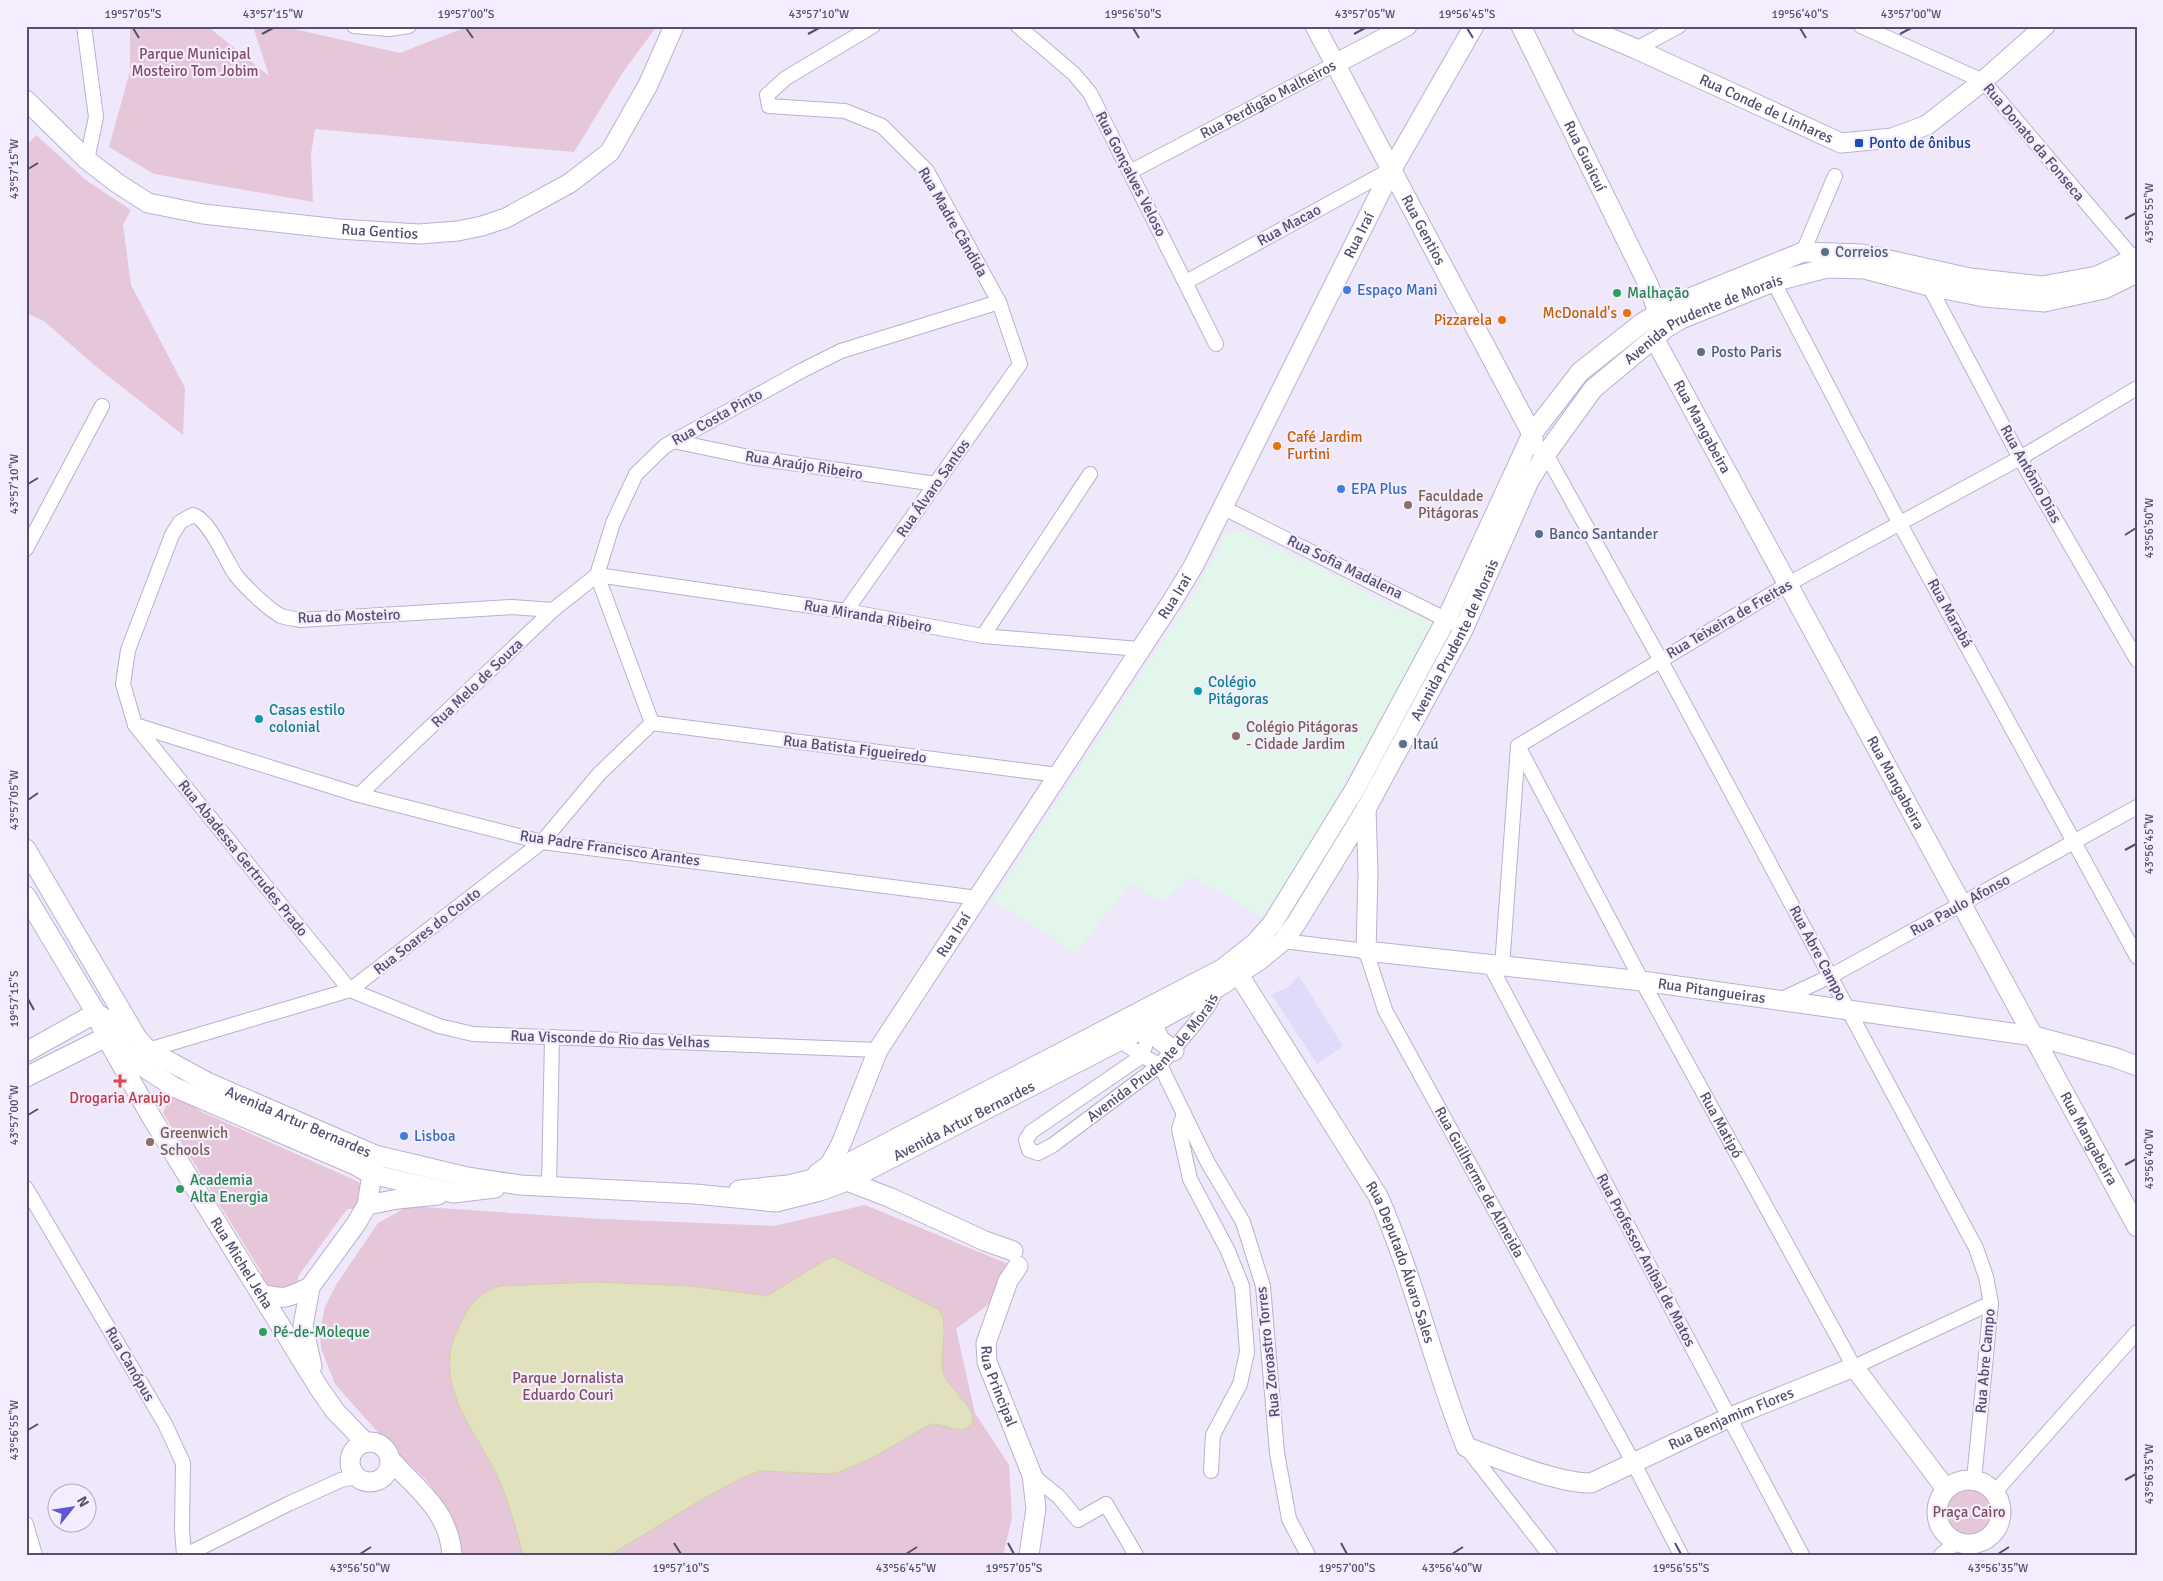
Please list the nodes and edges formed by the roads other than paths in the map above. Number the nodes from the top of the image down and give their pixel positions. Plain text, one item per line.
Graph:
1 (84, 26) edge
2 (354, 26) edge
3 (409, 26) edge
4 (674, 26) edge
5 (873, 26) edge
6 (1018, 26) edge
7 (1315, 26) edge
8 (1407, 26) edge
9 (1474, 26) edge
10 (1521, 26) edge
11 (1582, 26) edge
12 (1680, 26) edge
13 (1861, 26) edge
14 (2045, 26) edge
15 (1636, 49) junction
16 (1335, 64) junction
17 (1983, 81) junction
18 (26, 100) edge
19 (1375, 138) junction
20 (1407, 143) junction
21 (87, 160) junction
22 (1392, 169) junction
23 (1130, 172) junction
24 (1835, 176) dead end
25 (1803, 252) junction
26 (2136, 263) edge
27 (1769, 275) junction
28 (1970, 278) junction
29 (1186, 282) junction
30 (1929, 286) junction
31 (999, 302) junction
32 (1667, 314) junction
33 (1654, 338) junction
34 (1216, 344) dead end
35 (1020, 364) joint
36 (2137, 388) edge
37 (102, 406) dead end
38 (1532, 434) junction
39 (673, 441) junction
40 (1546, 454) junction
41 (2020, 458) junction
42 (1090, 474) dead end
43 (1529, 481) junction
44 (936, 484) junction
45 (1224, 508) junction
46 (1900, 524) junction
47 (26, 549) edge
48 (597, 575) junction
49 (1788, 584) junction
50 (553, 610) junction
51 (846, 611) junction
52 (1447, 618) junction
53 (1463, 630) junction
54 (983, 636) junction
55 (1139, 650) junction
56 (1660, 659) junction
57 (2137, 660) edge
58 (652, 723) junction
59 (135, 725) junction
60 (1518, 746) junction
61 (1058, 775) junction
62 (1355, 789) junction
63 (359, 795) junction
64 (2137, 807) edge
65 (1366, 809) junction
66 (2075, 841) junction
67 (542, 842) junction
68 (26, 849) edge
69 (26, 896) edge
70 (978, 898) junction
71 (1962, 905) junction
72 (1283, 941) junction
73 (1366, 951) junction
74 (2137, 956) edge
75 (1496, 966) junction
76 (1239, 975) junction
77 (1831, 976) junction
78 (1642, 981) junction
79 (1217, 988) junction
80 (350, 990) junction
81 (1171, 996) junction
82 (1782, 999) junction
83 (1848, 1011) junction
84 (96, 1013) junction
85 (1152, 1024) junction
86 (2034, 1036) junction
87 (106, 1037) junction
88 (552, 1037) junction
89 (1120, 1040) junction
90 (143, 1044) junction
91 (878, 1050) junction
92 (1174, 1050) junction
93 (26, 1052) edge
94 (1142, 1056) junction
95 (1160, 1065) junction
96 (2137, 1066) edge
97 (26, 1077) edge
98 (209, 1083) junction
99 (174, 1087) junction
100 (1184, 1114) junction
101 (152, 1118) junction
102 (1036, 1128) junction
103 (841, 1144) junction
104 (1053, 1145) junction
105 (375, 1155) junction
106 (871, 1160) junction
107 (371, 1174) junction
108 (843, 1174) junction
109 (520, 1185) junction
110 (814, 1186) junction
111 (549, 1187) junction
112 (26, 1188) edge
113 (453, 1193) junction
114 (891, 1198) junction
115 (367, 1205) junction
116 (2137, 1227) edge
117 (310, 1288) junction
118 (261, 1294) junction
119 (1991, 1303) junction
120 (2137, 1332) edge
121 (1854, 1368) junction
122 (319, 1388) junction
123 (1728, 1418) junction
124 (1466, 1447) junction
125 (357, 1460) junction
126 (1633, 1462) junction
127 (388, 1465) junction
128 (1030, 1467) junction
129 (1211, 1471) dead end
130 (1974, 1480) junction
131 (1946, 1489) junction
132 (1994, 1493) junction
133 (26, 1524) edge
134 (1965, 1547) edge
135 (35, 1555) edge
136 (185, 1555) edge
137 (452, 1555) edge
138 (1029, 1555) edge
139 (1136, 1555) edge
140 (1308, 1555) edge
141 (1550, 1555) edge
142 (1681, 1555) edge
143 (1802, 1555) edge
144 (1942, 1555) edge

1 - 21 street
2 - 3 street
4 - 21 street, Rua Gentios
5 - 31 street, Rua Madre Cândida
6 - 23 street, Rua Gonçalves Veloso
7 - 16 street, Rua Gentios
8 - 16 street, Rua Perdigão Malheiros
9 - 20 street, Rua Iraí
10 - 32 street, Rua Guaicuí
11 - 15 street, Rua Conde de Linhares
12 - 15 street
13 - 17 street, Rua Donato da Fonseca
14 - 17 street, Rua Conde de Linhares
15 - 17 street, Rua Conde de Linhares
16 - 19 street, Rua Gentios
16 - 23 street, Rua Perdigão Malheiros
17 - 26 street, Rua Donato da Fonseca
18 - 21 street, Rua Gentios
19 - 20 street
19 - 22 street, Rua Gentios
20 - 22 street, Rua Iraí
22 - 29 street, Rua Macao
22 - 38 street, Rua Gentios
22 - 45 street, Rua Iraí
23 - 29 street, Rua Gonçalves Veloso
24 - 25 street
25 - 27 street, Avenida Prudente de Morais
25 - 28 street, Avenida Prudente de Morais
26 - 28 street, Avenida Prudente de Morais
26 - 30 street, Avenida Prudente de Morais
27 - 30 street, Avenida Prudente de Morais
27 - 32 street, Avenida Prudente de Morais
27 - 46 street, Rua Marabá
28 - 30 street
29 - 34 street, Rua Gonçalves Veloso
30 - 41 street, Rua Antônio Dias
31 - 35 street, Rua Madre Cândida
31 - 39 street, Rua Costa Pinto
32 - 33 street
32 - 38 street, Avenida Prudente de Morais
33 - 40 street, Avenida Prudente de Morais
33 - 49 street, Rua Mangabeira
35 - 44 street, Rua Álvaro Santos
36 - 41 street, Rua Teixeira de Freitas
37 - 47 street
38 - 43 street
38 - 52 street, Avenida Prudente de Morais
39 - 44 street, Rua Araújo Ribeiro
39 - 48 street, Rua Costa Pinto
40 - 43 street, Avenida Prudente de Morais
40 - 56 street, Rua Abre Campo
41 - 46 street, Rua Teixeira de Freitas
41 - 57 street, Rua Antônio Dias
42 - 54 street
43 - 53 street, Avenida Prudente de Morais
44 - 51 street, Rua Álvaro Santos
45 - 52 street, Rua Sofia Madalena
45 - 55 street, Rua Iraí
46 - 49 street, Rua Teixeira de Freitas
46 - 66 street, Rua Marabá
48 - 50 street, Rua Melo de Souza
48 - 51 street, Rua Miranda Ribeiro
48 - 58 street
49 - 56 street, Rua Teixeira de Freitas
49 - 71 street, Rua Mangabeira
50 - 59 street, Rua do Mosteiro
50 - 63 street, Rua Melo de Souza
51 - 54 street, Rua Miranda Ribeiro
52 - 53 street, Rua Sofia Madalena
52 - 62 street, Avenida Prudente de Morais
53 - 65 street, Avenida Prudente de Morais
54 - 55 street, Rua Miranda Ribeiro
55 - 61 street, Rua Iraí
56 - 60 street, Rua Teixeira de Freitas
56 - 77 street, Rua Abre Campo
58 - 61 street, Rua Batista Figueiredo
58 - 67 street, Rua Soares do Couto
59 - 63 street, Rua Padre Francisco Arantes
59 - 80 street, Rua Abadessa Gertrudes Prado
60 - 75 street
60 - 78 street, Rua Matipó
61 - 70 street, Rua Iraí
62 - 65 street, Rua Guilherme de Almeida
62 - 81 street, Avenida Prudente de Morais
63 - 67 street, Rua Padre Francisco Arantes
64 - 66 street, Rua Paulo Afonso
65 - 72 street, Avenida Prudente de Morais
65 - 73 street, Rua Guilherme de Almeida
66 - 71 street, Rua Paulo Afonso
66 - 74 street, Rua Marabá
67 - 70 street, Rua Padre Francisco Arantes
67 - 80 street, Rua Soares do Couto
68 - 90 street
69 - 84 street, Rua Michel Jeha
70 - 91 street, Rua Iraí
71 - 77 street, Rua Paulo Afonso
71 - 86 street, Rua Mangabeira
72 - 73 street, Rua Pitangueiras
72 - 76 street, Avenida Prudente de Morais
73 - 75 street, Rua Pitangueiras
73 - 126 street, Rua Guilherme de Almeida
75 - 78 street, Rua Pitangueiras
75 - 123 street, Rua Professor Aníbal de Matos
76 - 79 street, Avenida Prudente de Morais
76 - 124 street, Rua Deputado Álvaro Sales
77 - 82 street, Rua Paulo Afonso
77 - 83 street, Rua Abre Campo
78 - 82 street, Rua Pitangueiras
78 - 121 street, Rua Matipó
79 - 85 street, Avenida Artur Bernardes
79 - 92 street, Avenida Prudente de Morais
80 - 88 street, Rua Visconde do Rio das Velhas
80 - 90 street, Rua Soares do Couto
81 - 85 street
81 - 106 street, Avenida Artur Bernardes
82 - 83 street, Rua Pitangueiras
83 - 86 street, Rua Pitangueiras
83 - 119 street, Rua Abre Campo
84 - 87 street, Rua Michel Jeha
84 - 90 street, Avenida Artur Bernardes
84 - 93 street
85 - 89 street, Avenida Artur Bernardes
85 - 92 street
85 - 94 street, Avenida Prudente de Morais
86 - 96 street, Rua Pitangueiras
86 - 116 street, Rua Mangabeira
87 - 97 street
87 - 99 street, Avenida Artur Bernardes
87 - 101 street, Rua Michel Jeha
88 - 91 street, Rua Visconde do Rio das Velhas
88 - 111 street
89 - 94 street
89 - 106 street, Avenida Artur Bernardes
90 - 98 street, Avenida Artur Bernardes
91 - 103 street, Rua Iraí
92 - 95 street, Avenida Prudente de Morais
94 - 95 street
94 - 102 street, Avenida Prudente de Morais
95 - 100 street, Rua Zoroastro Torres
95 - 104 street, Avenida Prudente de Morais
98 - 99 street
98 - 105 street, Avenida Artur Bernardes
99 - 101 street
99 - 107 street, Avenida Artur Bernardes
100 - 129 street
100 - 140 street, Rua Zoroastro Torres
101 - 118 street, Rua Michel Jeha
102 - 104 street
102 - 104 street, Avenida Prudente de Morais
103 - 106 street
103 - 108 street
103 - 110 street, Rua Iraí
105 - 107 street
105 - 109 street, Avenida Artur Bernardes
106 - 108 street, Avenida Artur Bernardes
106 - 114 street
107 - 113 street, Avenida Artur Bernardes
107 - 115 street
108 - 110 street, Avenida Artur Bernardes
108 - 114 street
109 - 111 street, Avenida Artur Bernardes
109 - 113 street, Avenida Artur Bernardes
110 - 111 street, Avenida Artur Bernardes
112 - 136 street, Rua Canópus
113 - 115 street
114 - 128 street, Rua Principal
115 - 117 street
117 - 118 street
117 - 122 street
118 - 122 street, Rua Michel Jeha
119 - 121 street, Rua Benjamim Flores
119 - 130 street, Rua Abre Campo
120 - 132 street
121 - 123 street, Rua Benjamim Flores
121 - 131 street, Rua Matipó
122 - 125 street, Rua Michel Jeha
123 - 126 street, Rua Benjamim Flores
123 - 143 street, Rua Professor Aníbal de Matos
124 - 126 street, Rua Benjamim Flores
124 - 141 street, Rua Deputado Álvaro Sales
125 - 127 street
125 - 127 street
125 - 136 street
126 - 142 street, Rua Guilherme de Almeida
127 - 137 street
128 - 138 street
128 - 139 street, Rua Principal
130 - 131 street
130 - 132 street
131 - 134 street
132 - 134 street
133 - 135 street
134 - 144 street

